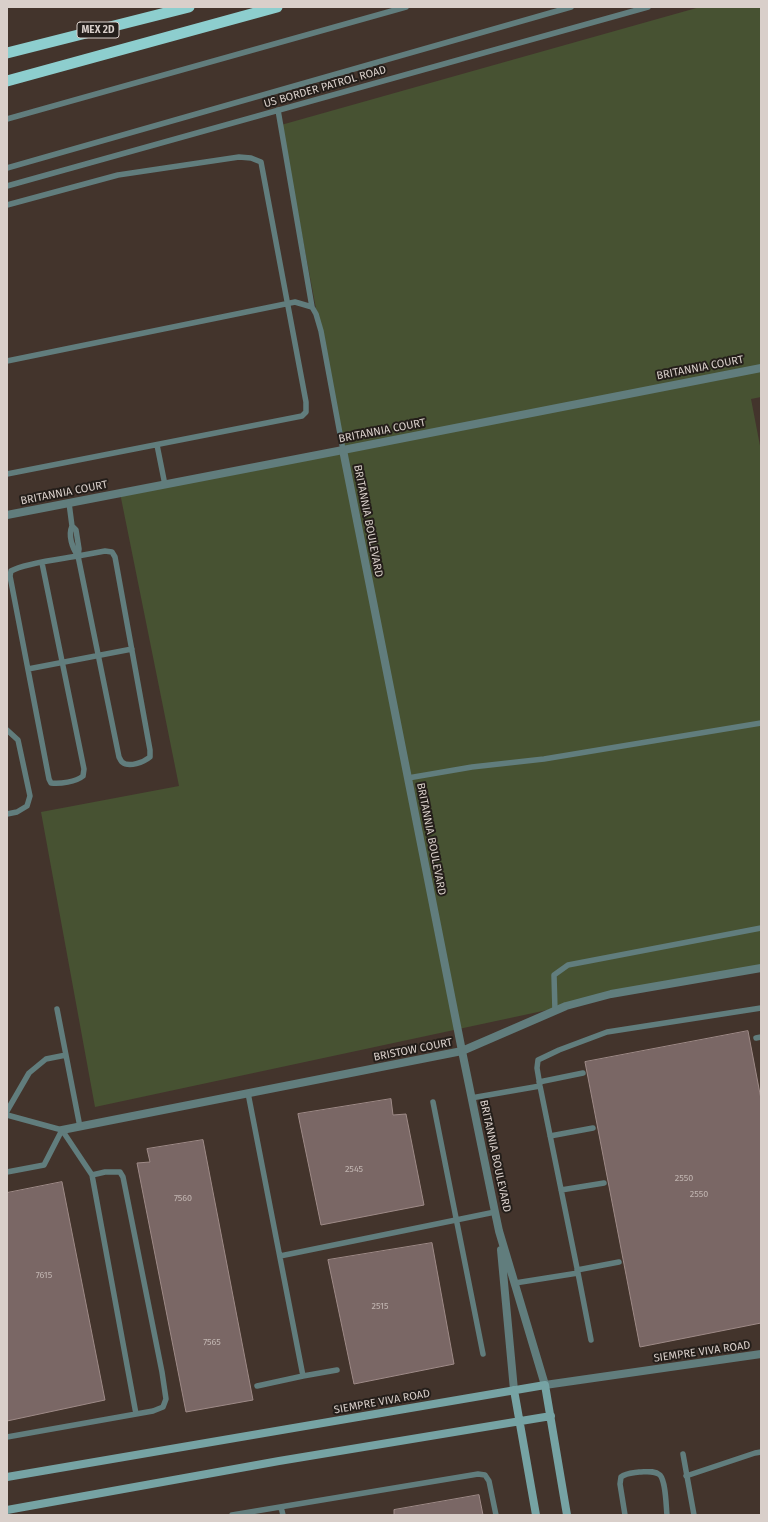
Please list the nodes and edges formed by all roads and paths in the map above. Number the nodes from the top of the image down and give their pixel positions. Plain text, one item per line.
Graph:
1 (188, 7) edge
2 (277, 7) edge
3 (406, 7) edge
4 (572, 7) edge
5 (648, 7) edge
6 (7, 53) edge
7 (7, 81) edge
8 (278, 110) junction
9 (7, 119) edge
10 (7, 168) edge
11 (7, 186) edge
12 (7, 205) edge
13 (288, 304) junction
14 (312, 307) junction
15 (7, 360) edge
16 (761, 368) edge
17 (157, 445) junction
18 (343, 450) junction
19 (7, 474) edge
20 (165, 485) junction
21 (69, 503) junction
22 (7, 515) edge
23 (78, 556) junction
24 (42, 563) junction
25 (132, 649) junction
26 (98, 655) junction
27 (62, 662) junction
28 (28, 669) junction
29 (761, 723) edge
30 (7, 730) edge
31 (408, 778) junction
32 (7, 814) edge
33 (761, 928) edge
34 (761, 968) edge
35 (761, 1008) edge
36 (57, 1009) dead end
37 (554, 1011) junction
38 (462, 1051) junction
39 (66, 1055) junction
40 (583, 1073) dead end
41 (540, 1084) junction
42 (248, 1093) junction
43 (472, 1098) junction
44 (433, 1102) dead end
45 (7, 1111) edge
46 (7, 1115) edge
47 (80, 1126) junction
48 (594, 1128) dead end
49 (62, 1130) junction
50 (550, 1136) junction
51 (7, 1172) edge
52 (92, 1175) junction
53 (604, 1183) dead end
54 (561, 1190) junction
55 (495, 1212) junction
56 (457, 1220) junction
57 (499, 1231) junction
58 (280, 1256) junction
59 (619, 1262) dead end
60 (577, 1271) junction
61 (515, 1284) junction
62 (591, 1340) dead end
63 (482, 1354) dead end
64 (761, 1354) edge
65 (337, 1370) dead end
66 (303, 1376) junction
67 (545, 1385) junction
68 (257, 1386) dead end
69 (514, 1390) junction
70 (136, 1414) junction
71 (550, 1416) junction
72 (520, 1422) junction
73 (7, 1436) edge
74 (761, 1452) edge
75 (683, 1454) dead end
76 (686, 1476) junction
77 (7, 1477) edge
78 (281, 1507) junction
79 (12, 1511) edge
80 (232, 1515) edge
81 (283, 1515) edge
82 (496, 1515) edge
83 (536, 1515) edge
84 (567, 1515) edge
85 (625, 1515) edge
86 (667, 1515) edge
87 (694, 1515) edge

1 - 6 highway, MEX 2D
2 - 7 highway, MEX 2D
3 - 9 lane
4 - 10 lane
5 - 8 lane, US BORDER PATROL ROAD
8 - 11 lane, US BORDER PATROL ROAD
8 - 14 lane
12 - 13 lane
13 - 14 lane
13 - 15 lane
13 - 17 lane
14 - 18 lane
16 - 18 street, BRITANNIA COURT
17 - 19 lane
17 - 20 lane
18 - 20 street, BRITANNIA COURT
18 - 31 street, BRITANNIA BOULEVARD
20 - 21 street, BRITANNIA COURT
21 - 22 street, BRITANNIA COURT
21 - 23 lane
23 - 24 lane
23 - 25 lane
23 - 26 lane
24 - 27 lane
24 - 28 lane
25 - 26 lane
25 - 26 lane
26 - 27 lane
27 - 28 lane
27 - 28 lane
29 - 31 lane
30 - 32 lane
31 - 38 street, BRITANNIA BOULEVARD
33 - 37 lane
34 - 37 street, BRISTOW COURT
35 - 41 lane
36 - 39 lane
37 - 38 street, BRISTOW COURT
38 - 42 street, BRISTOW COURT
38 - 43 street, BRITANNIA BOULEVARD
39 - 45 lane
39 - 47 lane
40 - 41 lane
41 - 43 lane
41 - 50 lane
42 - 47 street, BRISTOW COURT
42 - 58 lane
43 - 55 street, BRITANNIA BOULEVARD
44 - 56 lane
46 - 49 lane
47 - 49 street, BRISTOW COURT
48 - 50 lane
49 - 51 lane
49 - 52 lane
50 - 54 lane
52 - 70 lane
52 - 70 lane
53 - 54 lane
54 - 60 lane
55 - 56 lane
55 - 57 street, BRITANNIA BOULEVARD
56 - 58 lane
56 - 63 lane
57 - 61 street, BRITANNIA BOULEVARD
57 - 69 street, BRITANNIA BOULEVARD
58 - 66 lane
59 - 60 lane
60 - 61 lane
60 - 62 lane
61 - 67 street, BRITANNIA BOULEVARD
64 - 67 street, SIEMPRE VIVA ROAD
65 - 66 lane
66 - 68 lane
67 - 69 main road, SIEMPRE VIVA ROAD
67 - 71 main road, BRITANNIA BOULEVARD
69 - 72 main road, BRITANNIA BOULEVARD
69 - 77 main road, SIEMPRE VIVA ROAD
70 - 73 lane
71 - 72 main road
71 - 84 main road, BRITANNIA BOULEVARD
72 - 79 main road
72 - 83 main road, BRITANNIA BOULEVARD
74 - 76 lane
75 - 76 lane
76 - 87 lane
78 - 80 lane
78 - 81 lane
78 - 82 lane
85 - 86 lane

